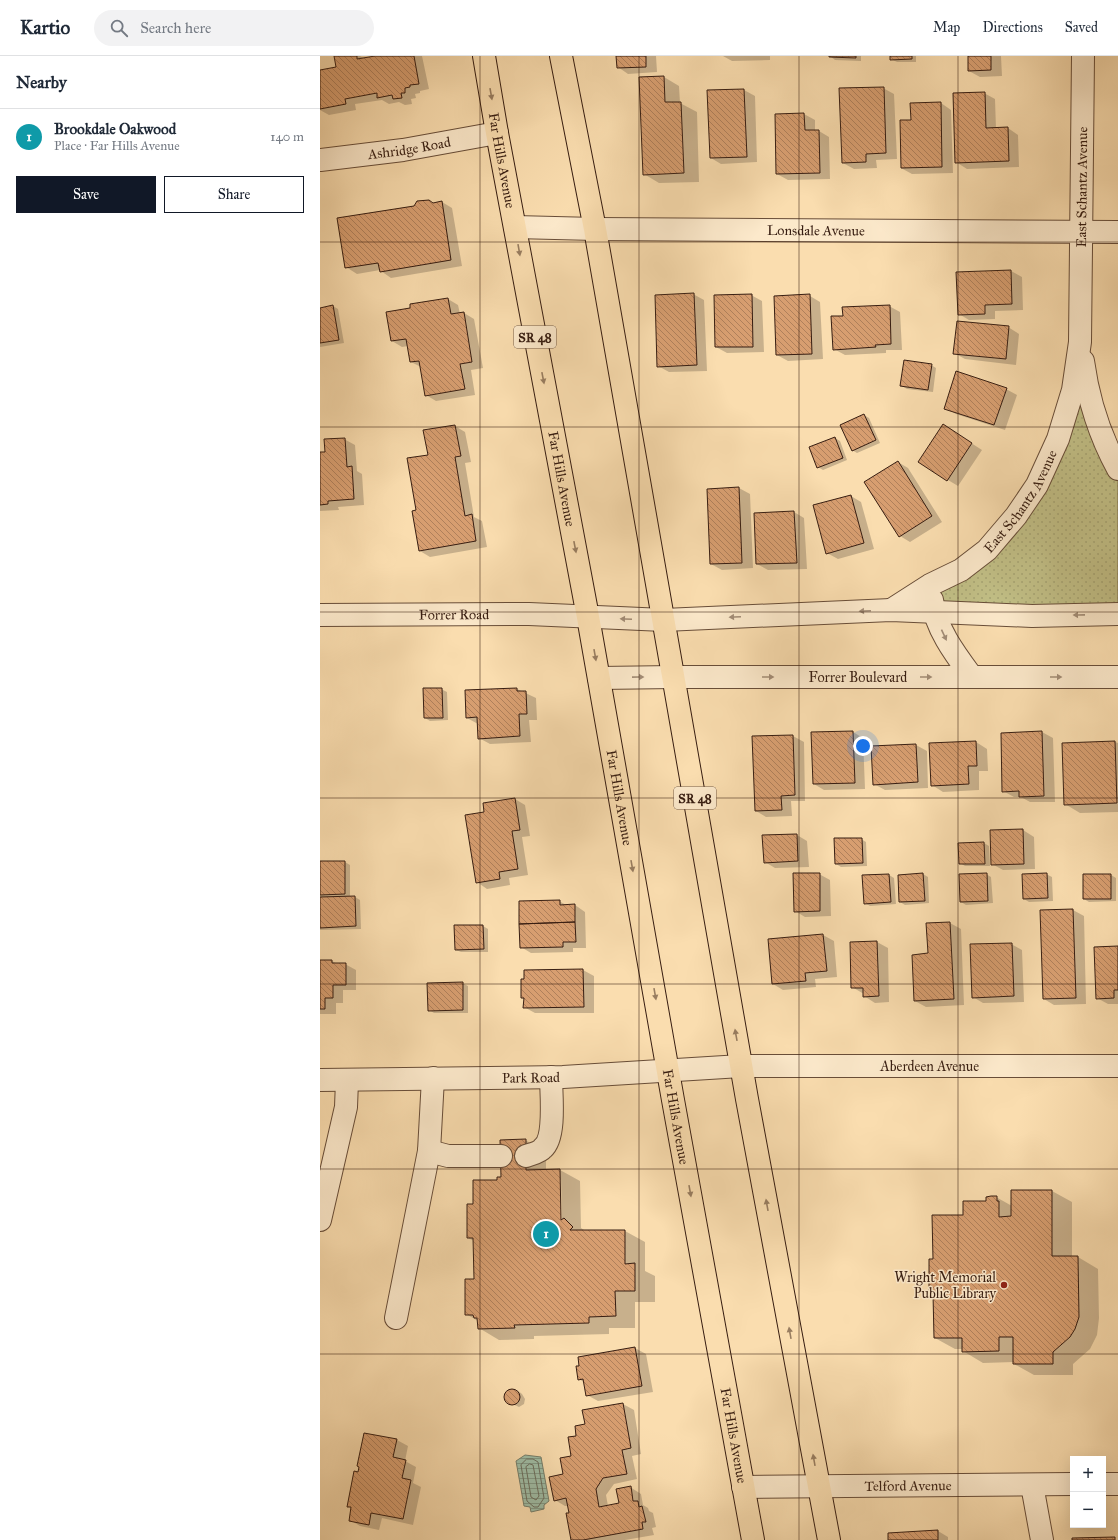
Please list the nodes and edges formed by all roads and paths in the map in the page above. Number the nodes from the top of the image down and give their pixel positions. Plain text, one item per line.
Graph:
1 (484, 56) edge
2 (561, 56) edge
3 (1083, 56) edge
4 (497, 132) junction
5 (320, 160) edge
6 (515, 227) junction
7 (595, 229) junction
8 (1080, 232) junction
9 (1118, 232) edge
10 (1080, 342) junction
11 (1118, 469) edge
12 (930, 585) junction
13 (891, 610) junction
14 (934, 612) junction
15 (1118, 614) edge
16 (320, 615) edge
17 (588, 617) junction
18 (664, 620) junction
19 (674, 677) junction
20 (972, 677) junction
21 (1118, 677) edge
22 (599, 678) junction
23 (741, 1066) junction
24 (1118, 1066) edge
25 (668, 1070) junction
26 (550, 1077) junction
27 (433, 1078) junction
28 (320, 1080) edge
29 (347, 1081) junction
30 (429, 1151) junction
31 (501, 1156) dead end
32 (526, 1156) dead end
33 (320, 1220) edge
34 (396, 1318) dead end
35 (1070, 1484) edge
36 (1106, 1484) edge
37 (1118, 1484) edge
38 (1032, 1485) junction
39 (819, 1486) junction
40 (743, 1487) junction
41 (753, 1540) edge
42 (829, 1540) edge
43 (1042, 1540) edge

1 -> 4 main road, Far Hills Avenue / SR 48
2 - 7 main road, SR 48
3 - 8 street, East Schantz Avenue
4 - 5 street, Ashridge Road
4 - 6 main road, Far Hills Avenue / SR 48
6 - 7 street, Lonsdale Avenue
6 -> 17 main road, Far Hills Avenue / SR 48
7 - 8 street, Lonsdale Avenue
7 - 18 main road, SR 48
8 - 9 street, Lonsdale Avenue
8 - 10 street, East Schantz Avenue
10 - 11 street, East Schantz Avenue
10 - 12 street, East Schantz Avenue
12 - 13 street, East Schantz Avenue
12 - 14 street
13 - 14 street
13 -> 18 street
15 -> 14 street
14 -> 20 street
16 - 17 street, Forrer Road
18 -> 17 street, Forrer Road
17 -> 22 main road, Far Hills Avenue / SR 48
18 - 19 main road, SR 48
19 -> 20 street, Forrer Boulevard
22 -> 19 street, Forrer Boulevard
23 -> 19 main road, SR 48
20 -> 21 street, Forrer Boulevard
22 -> 25 main road, Far Hills Avenue / SR 48
23 - 24 street, Aberdeen Avenue
23 - 25 street, Park Road
39 -> 23 main road, SR 48
25 - 26 street, Park Road
25 -> 40 main road, Far Hills Avenue / SR 48
26 - 27 street, Park Road
26 - 32 street
27 - 29 street, Park Road
27 - 30 street
28 - 29 street, Park Road
29 - 33 street
30 - 31 street
30 - 34 street
35 - 38 street, Telford Avenue
36 - 37 street
38 - 39 street, Telford Avenue
38 - 43 street
39 - 40 street, Telford Avenue
39 - 42 main road, SR 48
40 - 41 main road, Far Hills Avenue / SR 48

